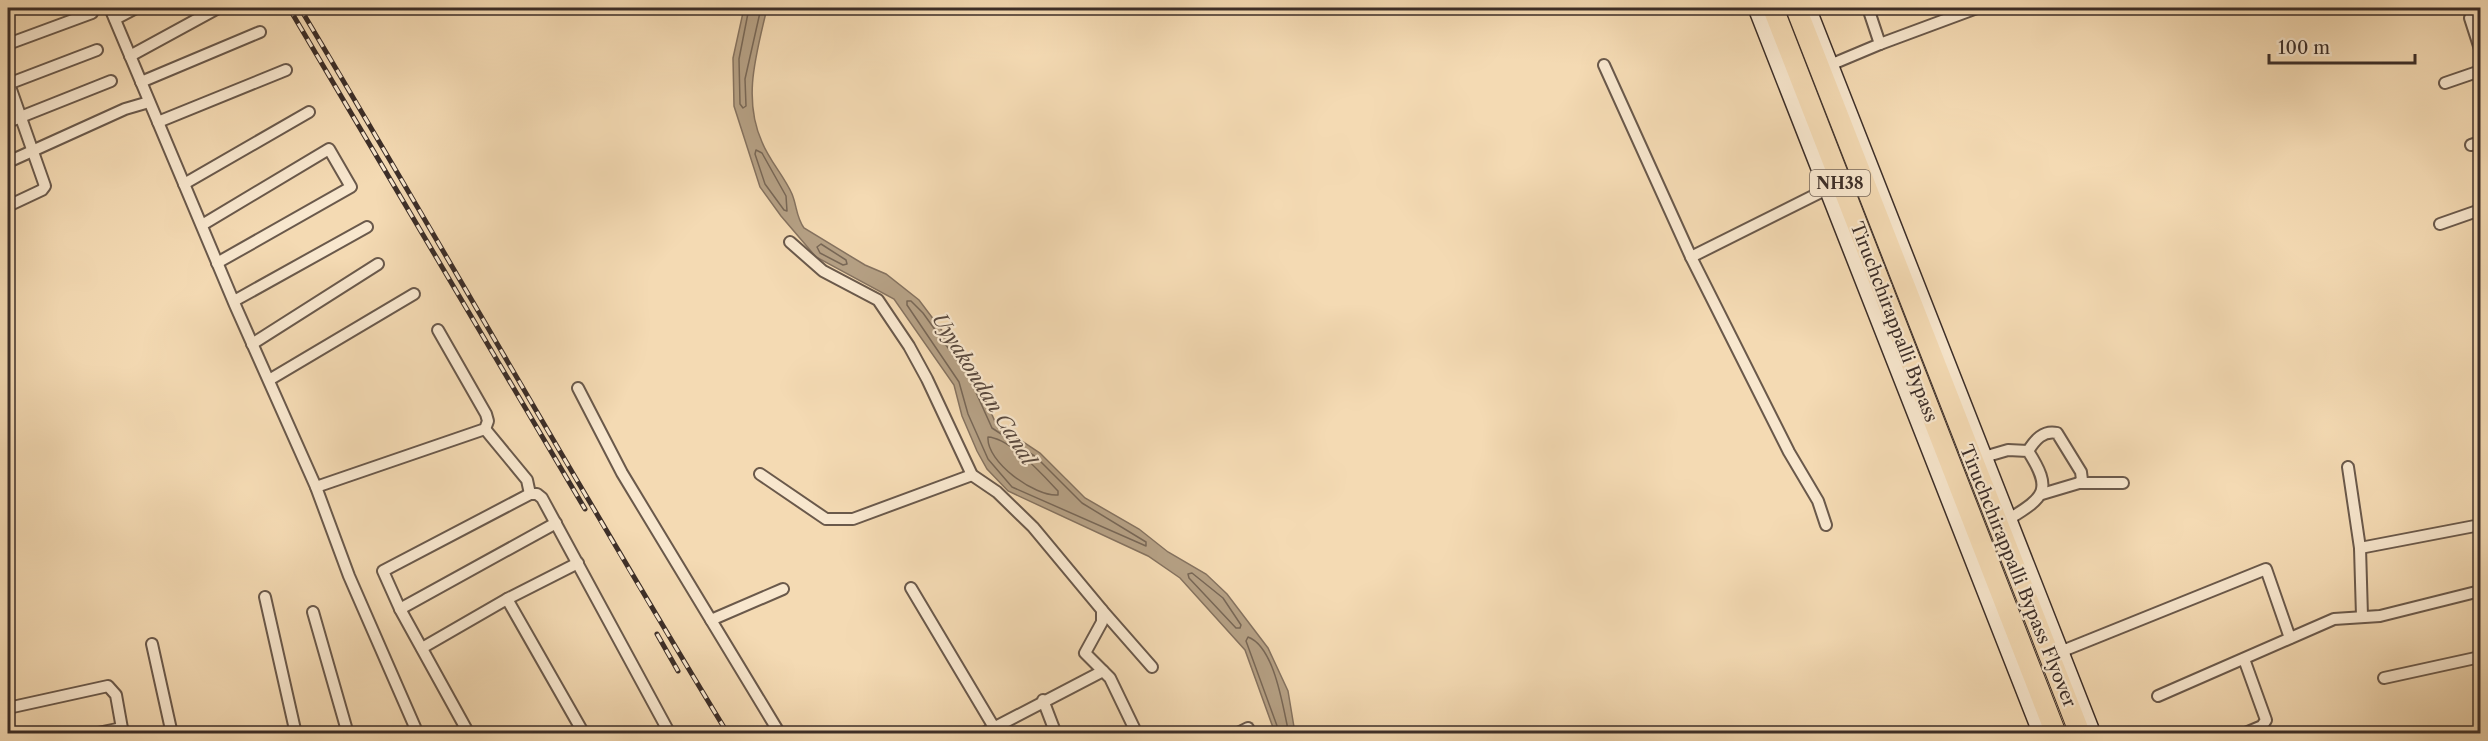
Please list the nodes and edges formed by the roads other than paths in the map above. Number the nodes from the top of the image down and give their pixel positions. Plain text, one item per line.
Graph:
1 (110, 8) edge
2 (136, 8) edge
3 (218, 8) edge
4 (1756, 8) edge
5 (1773, 8) edge
6 (1796, 8) edge
7 (1808, 8) edge
8 (1868, 8) edge
9 (1977, 8) edge
10 (92, 14) dead end
11 (2470, 18) dead end
12 (115, 20) junction
13 (261, 32) dead end
14 (8, 44) edge
15 (1880, 44) junction
16 (2481, 49) edge
17 (97, 50) dead end
18 (130, 56) junction
19 (1604, 65) dead end
20 (1830, 65) junction
21 (286, 70) dead end
22 (2481, 70) edge
23 (111, 81) dead end
24 (141, 82) junction
25 (8, 83) edge
26 (2445, 83) dead end
27 (149, 102) junction
28 (309, 112) dead end
29 (20, 118) junction
30 (8, 122) edge
31 (158, 123) junction
32 (34, 152) junction
33 (8, 162) edge
34 (184, 184) junction
35 (1827, 189) junction
36 (8, 207) edge
37 (2481, 210) edge
38 (2440, 224) dead end
39 (202, 225) junction
40 (367, 227) dead end
41 (790, 242) dead end
42 (1691, 256) junction
43 (217, 263) junction
44 (378, 264) dead end
45 (414, 294) dead end
46 (234, 301) junction
47 (438, 330) dead end
48 (252, 344) junction
49 (1938, 357) junction
50 (269, 380) junction
51 (578, 388) dead end
52 (2481, 427) edge
53 (485, 429) junction
54 (2028, 451) junction
55 (1984, 457) junction
56 (2481, 458) edge
57 (2348, 467) dead end
58 (759, 474) dead end
59 (972, 475) junction
60 (2079, 483) junction
61 (2122, 483) dead end
62 (316, 487) junction
63 (530, 494) junction
64 (2042, 494) junction
65 (1965, 503) joint
66 (2009, 519) junction
67 (556, 523) junction
68 (1826, 525) dead end
69 (2481, 525) edge
70 (2360, 548) junction
71 (578, 563) junction
72 (911, 588) dead end
73 (783, 589) dead end
74 (2481, 591) edge
75 (265, 597) dead end
76 (507, 599) junction
77 (400, 609) junction
78 (1102, 610) junction
79 (313, 612) dead end
80 (2362, 616) junction
81 (711, 620) junction
82 (2290, 638) junction
83 (152, 644) dead end
84 (422, 648) junction
85 (2060, 652) junction
86 (2481, 657) edge
87 (2244, 659) junction
88 (1152, 667) dead end
89 (1102, 671) junction
90 (2384, 678) dead end
91 (2158, 696) dead end
92 (1043, 700) junction
93 (8, 708) edge
94 (1248, 728) dead end
95 (997, 730) edge
96 (123, 731) edge
97 (93, 734) edge
98 (172, 734) edge
99 (296, 734) edge
100 (348, 734) edge
101 (418, 734) edge
102 (469, 734) edge
103 (584, 734) edge
104 (670, 734) edge
105 (780, 734) edge
106 (982, 734) edge
107 (1056, 734) edge
108 (1137, 734) edge
109 (1236, 734) edge
110 (2041, 734) edge
111 (2056, 734) edge
112 (2080, 734) edge
113 (2093, 734) edge
114 (2243, 734) edge

1 - 12 street
2 - 12 street
3 - 18 street
4 - 35 street
5 - 65 highway, Tiruchchirappalli Bypass / NH38
6 - 49 highway, Tiruchchirappalli Bypass / NH38
7 - 20 street
8 - 15 street
9 - 15 street
10 - 14 street
11 - 16 street
12 - 18 street
13 - 24 street
15 - 20 street
17 - 25 street
18 - 24 street
19 - 42 street
20 - 49 street
21 - 31 street
22 - 26 street
23 - 29 street
24 - 27 street
25 - 29 street
27 - 31 street
27 - 32 street
28 - 34 street
29 - 30 street
29 - 32 street
31 - 34 street
32 - 33 street
32 - 36 street
34 - 39 street
35 - 42 street
35 - 110 street
37 - 38 street
39 - 43 street
39 - 43 street
40 - 46 street
41 - 59 street
42 - 68 street
43 - 46 street
44 - 48 street
45 - 50 street
46 - 48 street
47 - 53 street
48 - 50 street
49 - 55 street
49 - 112 highway, Tiruchchirappalli Bypass Flyover / NH38
50 - 62 street
51 - 81 street
52 - 56 street
53 - 62 street
53 - 63 street
54 - 55 street
54 - 60 street
54 - 64 street
55 - 66 street
57 - 70 street
58 - 59 street
59 - 78 street
60 - 61 street
60 - 64 street
62 - 101 street
63 - 67 street
63 - 77 street
64 - 66 street
65 - 111 highway, Tiruchchirappalli Bypass Flyover / NH38
66 - 85 street
67 - 71 street
67 - 77 street
69 - 70 street
70 - 80 street
71 - 76 street
71 - 104 street
72 - 95 street
73 - 81 street
74 - 80 street
75 - 99 street
76 - 84 street
76 - 103 street
77 - 84 street
78 - 88 street
78 - 89 street
79 - 100 street
80 - 82 street
81 - 105 street
82 - 85 street
82 - 87 street
83 - 98 street
84 - 102 street
85 - 113 street
86 - 90 street
87 - 91 street
87 - 114 street
89 - 92 street
89 - 108 street
92 - 95 street
92 - 107 street
93 - 96 street
94 - 109 street
95 - 106 street
96 - 97 street

